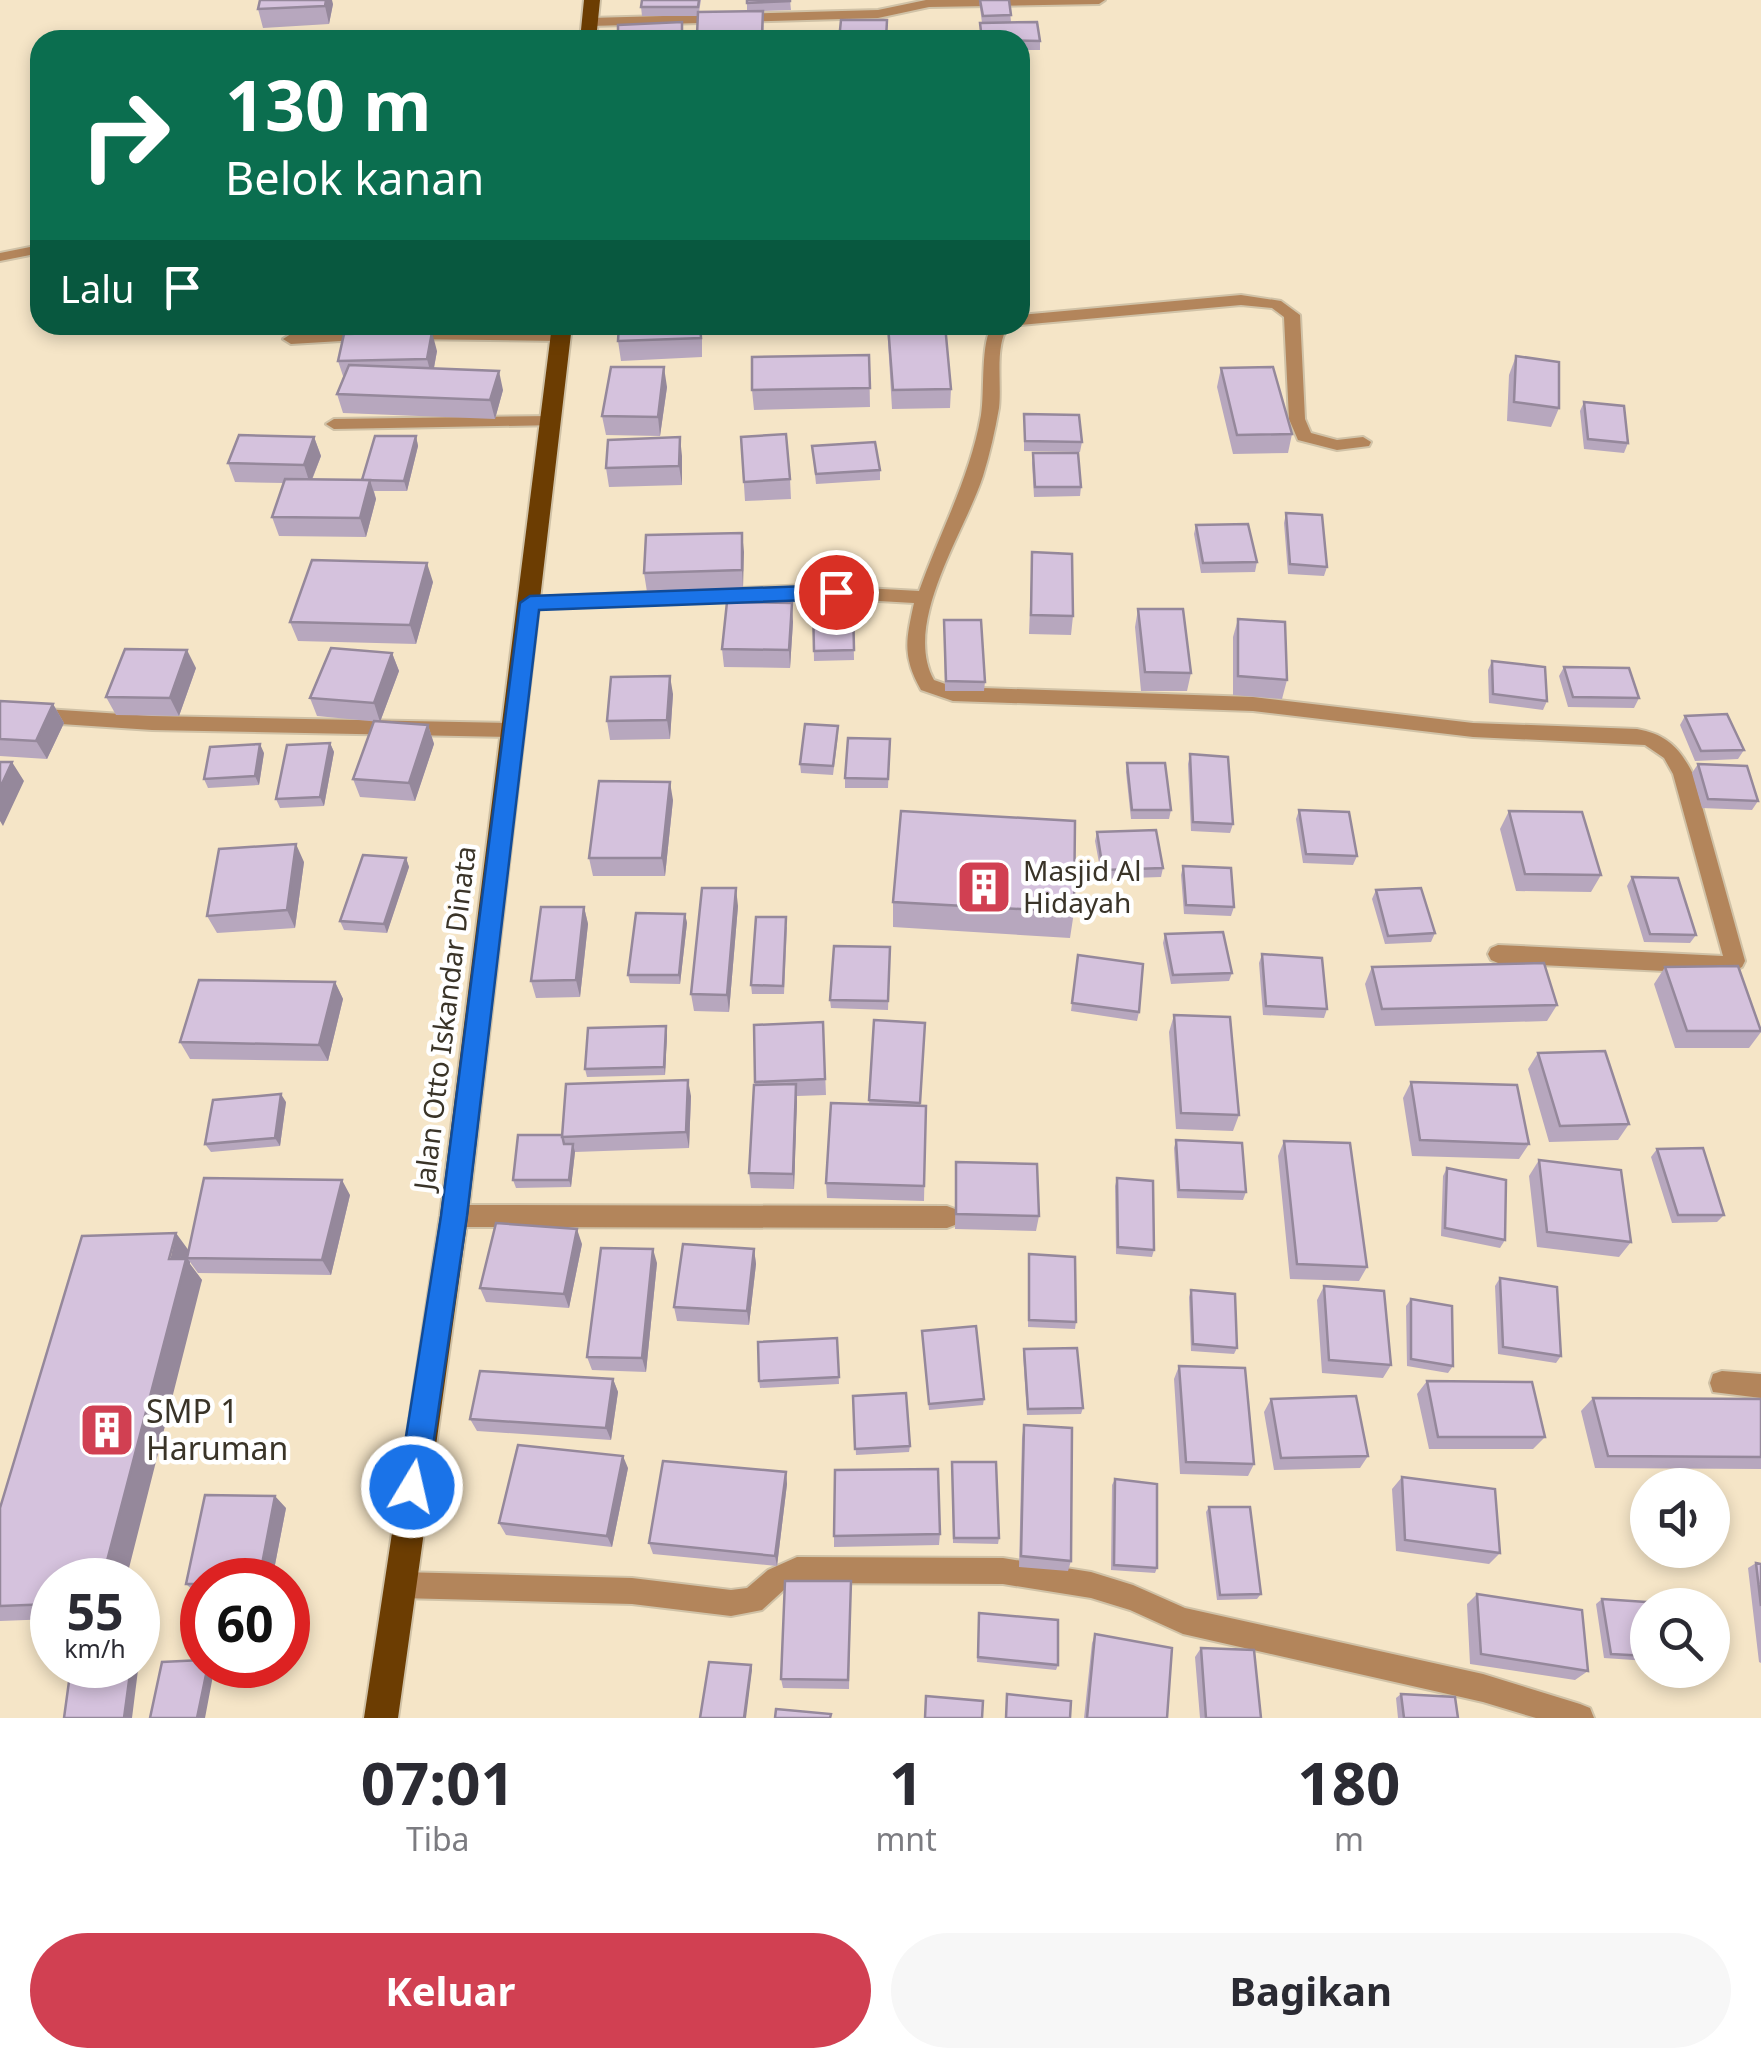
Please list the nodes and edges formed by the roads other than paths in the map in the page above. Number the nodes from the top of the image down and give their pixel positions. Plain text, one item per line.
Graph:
1 (592, 0) edge
2 (1100, 0) edge
3 (590, 22) junction
4 (589, 30) edge
5 (30, 251) edge
6 (0, 257) edge
7 (1030, 319) edge
8 (411, 335) edge
9 (561, 335) edge
10 (993, 335) edge
11 (291, 339) dead end
12 (552, 421) junction
13 (334, 424) dead end
14 (1364, 442) dead end
15 (923, 597) junction
16 (530, 603) junction
17 (0, 713) edge
18 (514, 730) junction
19 (1498, 954) dead end
20 (454, 1216) junction
21 (947, 1217) dead end
22 (1722, 1383) dead end
23 (1761, 1386) edge
24 (399, 1585) junction
25 (381, 1718) edge
26 (1580, 1718) edge

1 - 3 main road
2 - 3 street
3 - 4 main road
5 - 6 street
7 - 14 street
8 - 11 street
9 - 12 main road, Jalan Otto Iskandar Dinata
10 - 15 street
12 - 13 street
12 - 16 main road, Jalan Otto Iskandar Dinata
15 - 16 street
15 - 19 street
16 - 18 main road, Jalan Otto Iskandar Dinata
17 - 18 street
18 - 20 main road, Jalan Otto Iskandar Dinata
20 - 21 street
20 - 24 main road, Jalan Otto Iskandar Dinata
22 - 23 street
24 - 25 main road, Jalan Otto Iskandar Dinata
24 - 26 street

